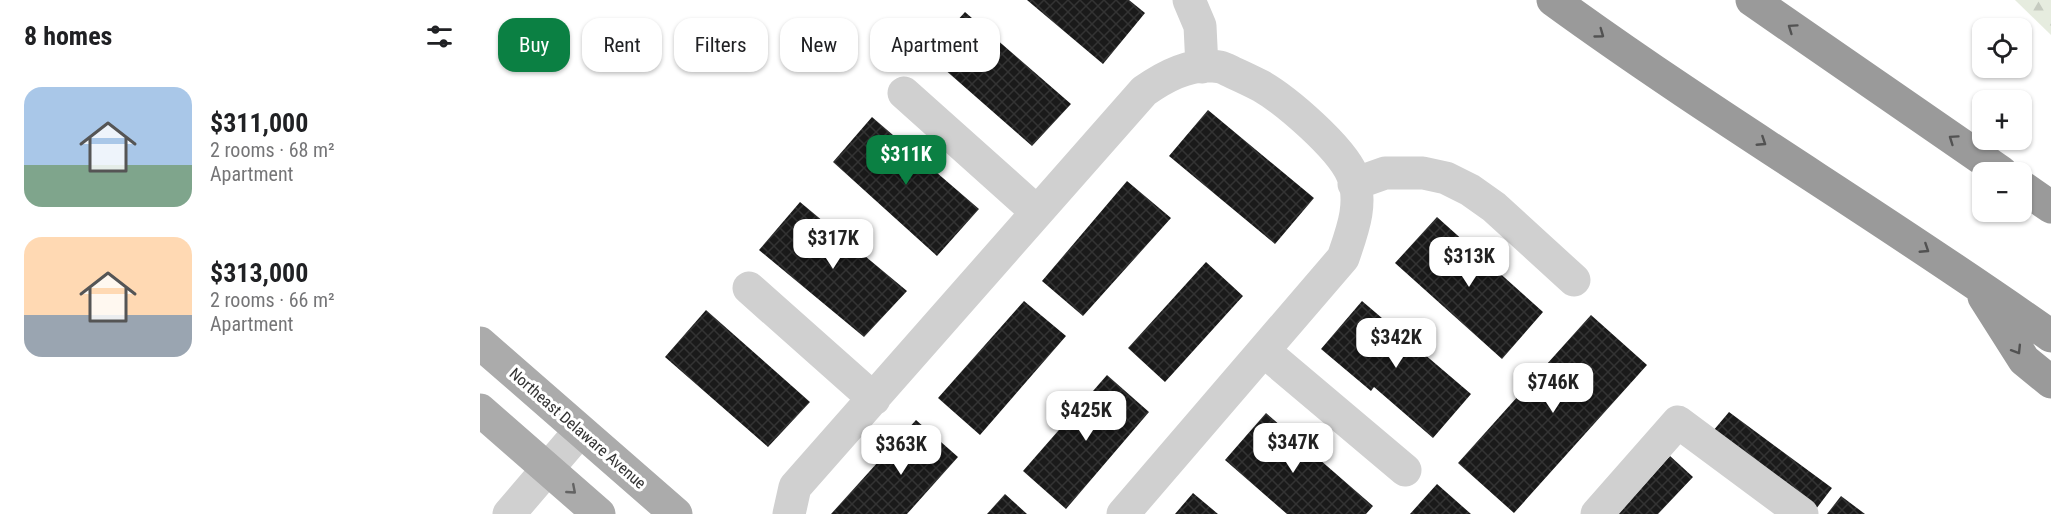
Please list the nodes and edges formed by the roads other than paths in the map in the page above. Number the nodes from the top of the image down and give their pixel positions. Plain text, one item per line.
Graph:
1 (1189, 0) edge
2 (1553, 0) edge
3 (1752, 0) edge
4 (1202, 67) junction
5 (904, 93) dead end
6 (1987, 162) edge
7 (1354, 184) junction
8 (2032, 194) edge
9 (2051, 207) edge
10 (1037, 212) junction
11 (1574, 280) dead end
12 (1975, 282) junction
13 (749, 288) dead end
14 (2051, 336) edge
15 (480, 343) edge
16 (1264, 351) junction
17 (2051, 382) edge
18 (874, 399) junction
19 (480, 410) edge
20 (580, 431) junction
21 (548, 469) junction
22 (1405, 470) dead end
23 (509, 514) edge
24 (599, 514) edge
25 (676, 514) edge
26 (789, 514) edge
27 (1123, 514) edge
28 (1597, 514) edge
29 (1802, 514) edge

1 - 4 street
2 -> 12 highway
6 -> 3 highway
4 - 7 street
4 - 10 street
5 - 10 street
7 - 11 street
7 - 16 street
8 - 9 highway
10 - 18 street
12 - 14 highway
12 -> 17 highway
13 - 18 street
15 - 20 main road, Northeast Delaware Avenue
16 - 22 street
16 - 27 street
18 - 26 street
19 - 21 main road
20 - 21 street
20 - 25 main road, Northeast Delaware Avenue
21 - 23 street
21 -> 24 main road
28 - 29 street

